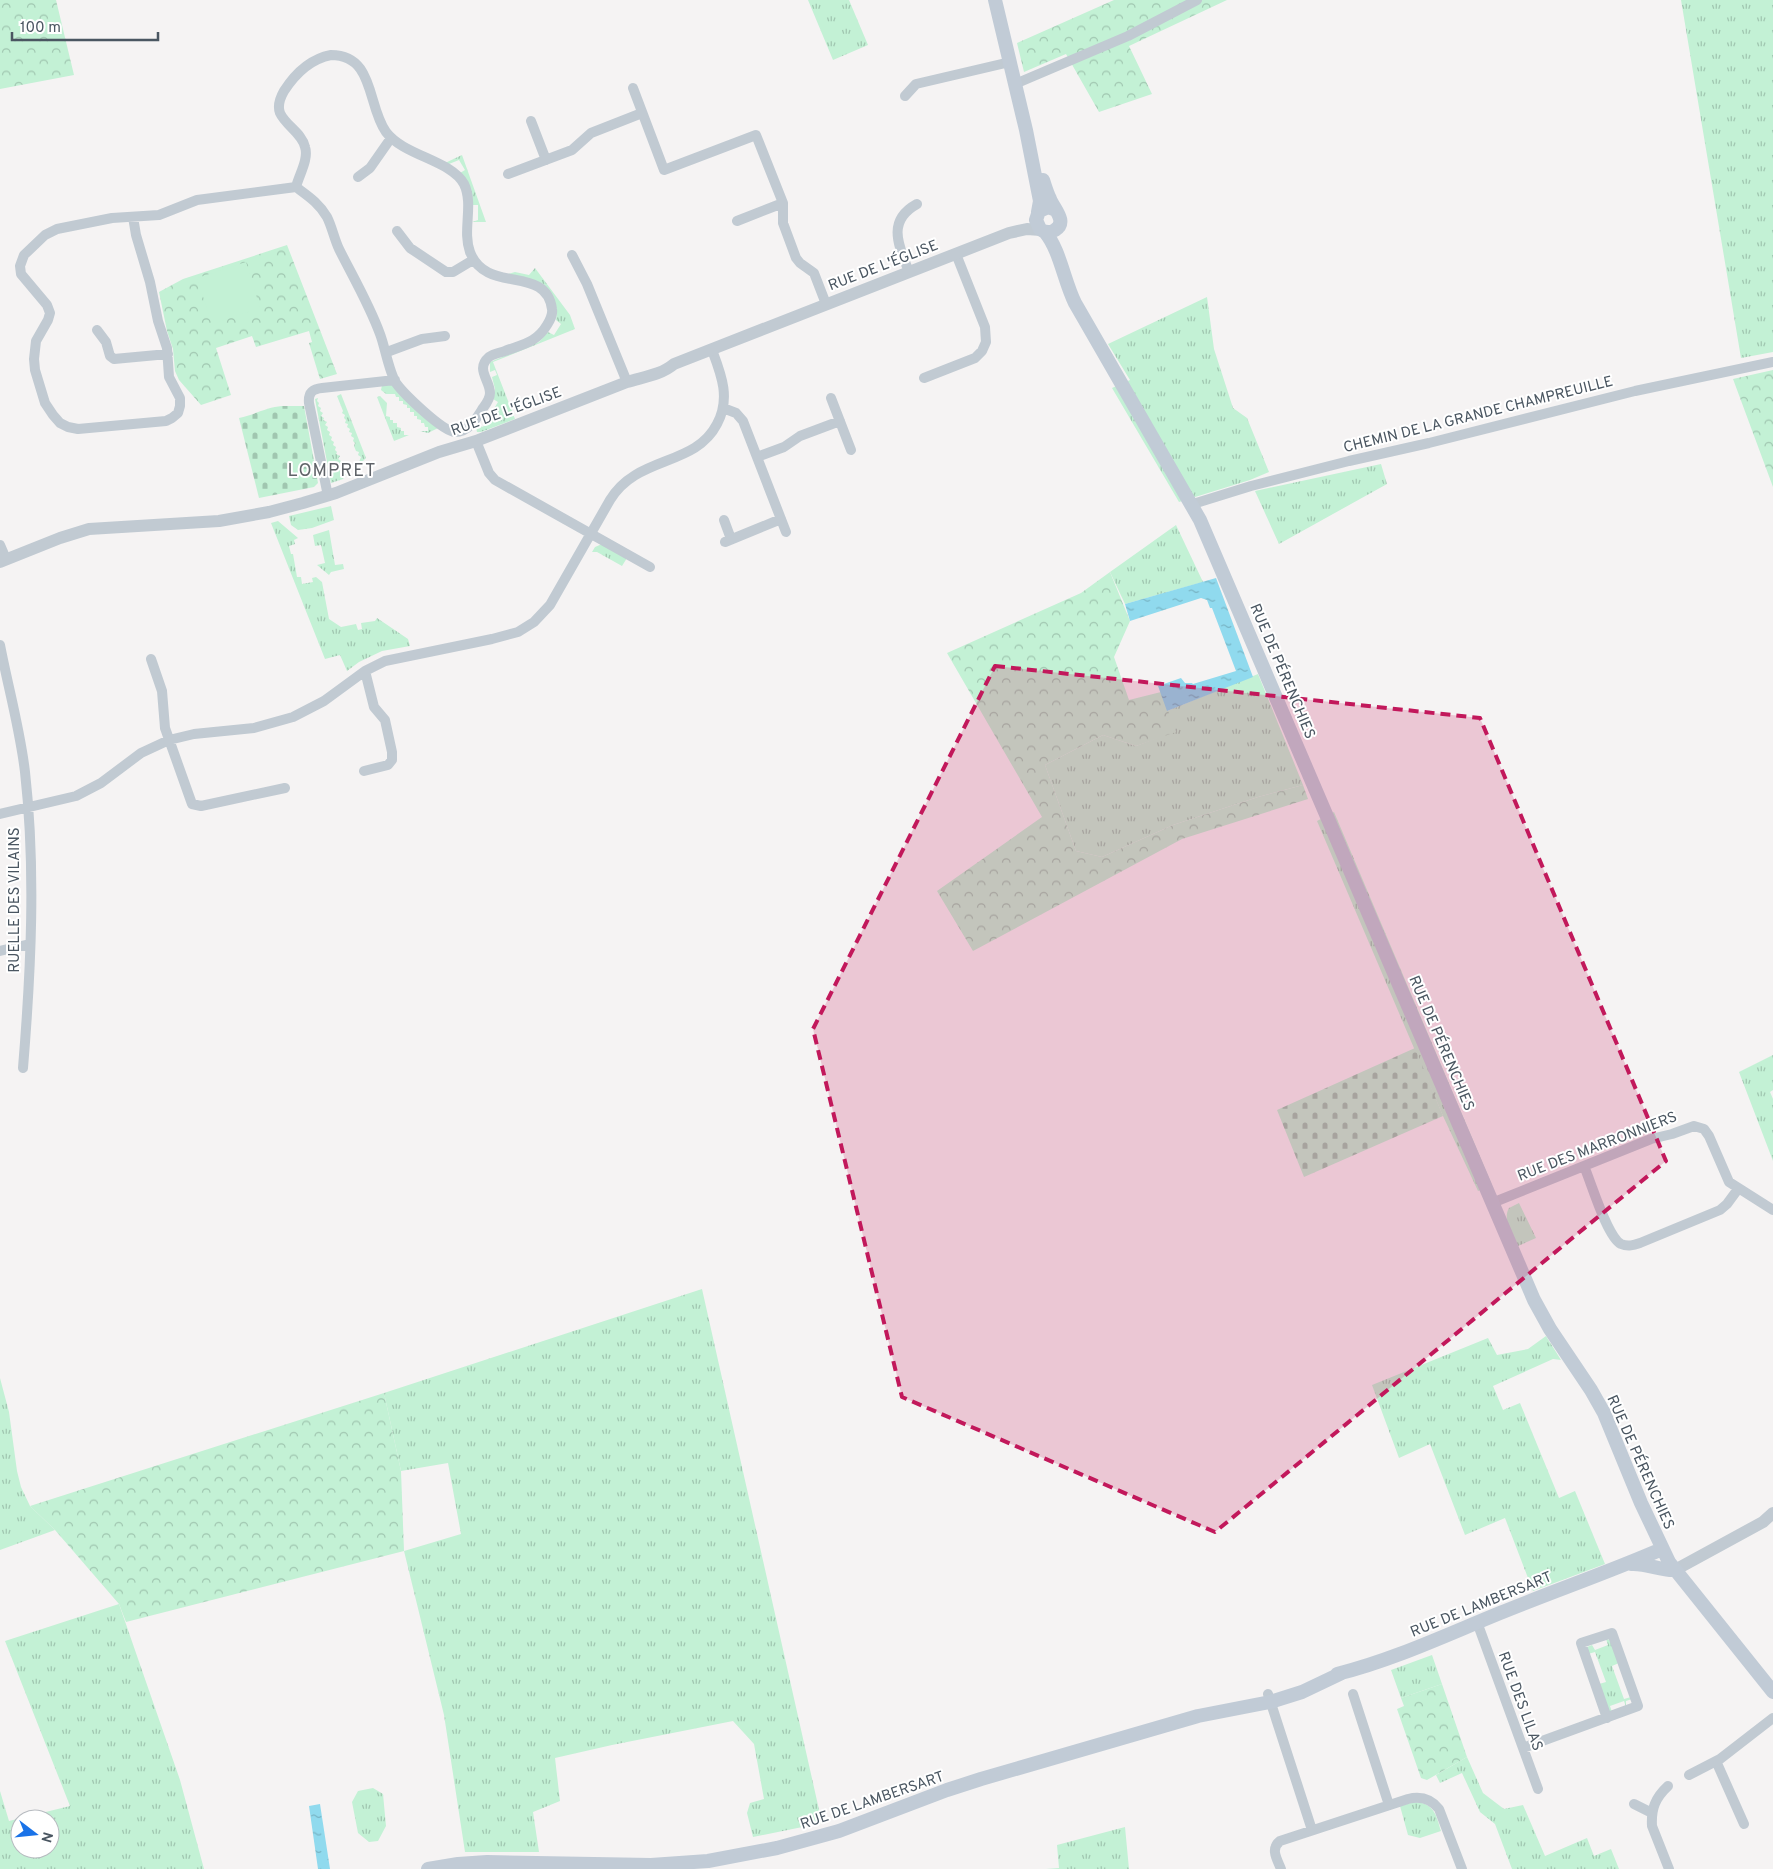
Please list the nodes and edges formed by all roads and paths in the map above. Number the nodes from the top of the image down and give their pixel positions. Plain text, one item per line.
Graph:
1 (995, 0) edge
2 (1198, 0) edge
3 (1010, 62) junction
4 (1015, 84) junction
5 (633, 88) dead end
6 (905, 96) dead end
7 (642, 113) junction
8 (530, 121) dead end
9 (1026, 130) junction
10 (391, 138) junction
11 (546, 160) junction
12 (508, 174) dead end
13 (358, 177) dead end
14 (296, 187) junction
15 (783, 203) junction
16 (917, 204) dead end
17 (1037, 214) junction
18 (1058, 215) junction
19 (133, 217) junction
20 (737, 221) dead end
21 (397, 231) dead end
22 (1043, 231) junction
23 (1010, 233) junction
24 (572, 254) dead end
25 (956, 254) junction
26 (473, 260) junction
27 (909, 272) junction
28 (826, 304) junction
29 (1086, 320) junction
30 (98, 330) dead end
31 (445, 336) dead end
32 (712, 350) junction
33 (387, 352) junction
34 (168, 354) junction
35 (1773, 362) edge
36 (924, 378) dead end
37 (395, 380) junction
38 (627, 382) junction
39 (832, 398) dead end
40 (723, 408) junction
41 (840, 421) junction
42 (468, 428) junction
43 (475, 442) junction
44 (851, 450) dead end
45 (757, 457) junction
46 (328, 496) junction
47 (1193, 504) junction
48 (781, 519) junction
49 (724, 520) dead end
50 (786, 532) dead end
51 (591, 534) junction
52 (0, 544) edge
53 (3, 560) edge
54 (650, 567) dead end
55 (0, 644) edge
56 (151, 659) dead end
57 (365, 671) junction
58 (169, 740) junction
59 (364, 771) dead end
60 (285, 788) dead end
61 (28, 807) junction
62 (0, 814) edge
63 (30, 944) junction
64 (0, 951) edge
65 (23, 1068) dead end
66 (1584, 1166) junction
67 (1738, 1189) junction
68 (1492, 1203) junction
69 (1773, 1210) edge
70 (1773, 1513) edge
71 (1662, 1549) junction
72 (1628, 1564) junction
73 (1675, 1570) junction
74 (1477, 1622) junction
75 (1773, 1692) edge
76 (1353, 1694) dead end
77 (1269, 1698) junction
78 (1607, 1718) junction
79 (1773, 1718) edge
80 (1523, 1748) junction
81 (1716, 1761) junction
82 (1689, 1775) dead end
83 (1668, 1786) dead end
84 (1538, 1789) dead end
85 (1634, 1804) dead end
86 (1389, 1805) junction
87 (1652, 1813) junction
88 (1744, 1824) dead end
89 (1312, 1830) junction
90 (428, 1869) edge
91 (1281, 1869) edge
92 (1462, 1869) edge
93 (1669, 1869) edge

1 - 3 main road
2 - 4 street
3 - 4 main road
3 - 6 street
4 - 9 main road
5 - 7 street
7 - 11 street
7 - 15 street
8 - 11 street
9 - 17 main road
9 - 18 main road
10 - 13 street
10 - 14 street
10 - 26 street
11 - 12 street
14 - 19 street
14 - 33 street
15 - 20 street
15 - 28 street
16 - 27 street
17 - 18 main road
17 - 22 main road
17 - 23 street, RUE DE L'ÉGLISE
18 - 22 main road
18 - 29 main road
19 - 34 street
19 - 34 street
21 - 26 street
22 - 23 street, RUE DE L'ÉGLISE
22 - 29 main road
23 - 25 street, RUE DE L'ÉGLISE
24 - 38 street
25 - 27 street, RUE DE L'ÉGLISE
25 - 36 street
26 - 42 street
27 - 28 street, RUE DE L'ÉGLISE
28 - 32 street, RUE DE L'ÉGLISE
29 - 47 main road, RUE DE PÉRENCHIES
30 - 34 street
31 - 33 street
32 - 38 street, RUE DE L'ÉGLISE
32 - 40 street
33 - 37 street
35 - 47 street, CHEMIN DE LA GRANDE CHAMPREUILLE
37 - 42 street
37 - 46 street
38 - 43 street, RUE DE L'ÉGLISE
39 - 41 street
40 - 45 street
40 - 51 street
41 - 44 street
41 - 45 street
42 - 43 street
43 - 46 street, RUE DE L'ÉGLISE
43 - 51 street
45 - 48 street
46 - 53 street, RUE DE L'ÉGLISE
47 - 68 main road, RUE DE PÉRENCHIES
48 - 49 street
48 - 50 street
51 - 54 street
51 - 57 street
52 - 53 street
55 - 61 street, RUELLE DES VILAINS
56 - 58 street
57 - 58 street
57 - 59 street
58 - 60 street
58 - 61 street
61 - 62 street
61 - 63 street, RUELLE DES VILAINS
63 - 64 street
63 - 65 street, RUELLE DES VILAINS
66 - 67 street, RUE DES MARRONNIERS
66 - 67 street
66 - 68 street, RUE DES MARRONNIERS
67 - 69 street
68 - 71 main road, RUE DE PÉRENCHIES
70 - 73 street
71 - 72 main road, RUE DE LAMBERSART
71 - 73 main road, RUE DE PÉRENCHIES
72 - 73 main road, RUE DE LAMBERSART
72 - 74 main road, RUE DE LAMBERSART
73 - 75 main road, RUE DE PÉRENCHIES
74 - 77 main road, RUE DE LAMBERSART
74 - 80 street, RUE DES LILAS
76 - 86 street
77 - 89 street
77 - 90 main road, RUE DE LAMBERSART
78 - 78 street
78 - 80 street
79 - 81 street
80 - 84 street, RUE DES LILAS
81 - 82 street
81 - 88 street
83 - 87 street
85 - 87 street
86 - 89 street
86 - 92 street
87 - 93 street
89 - 91 street

